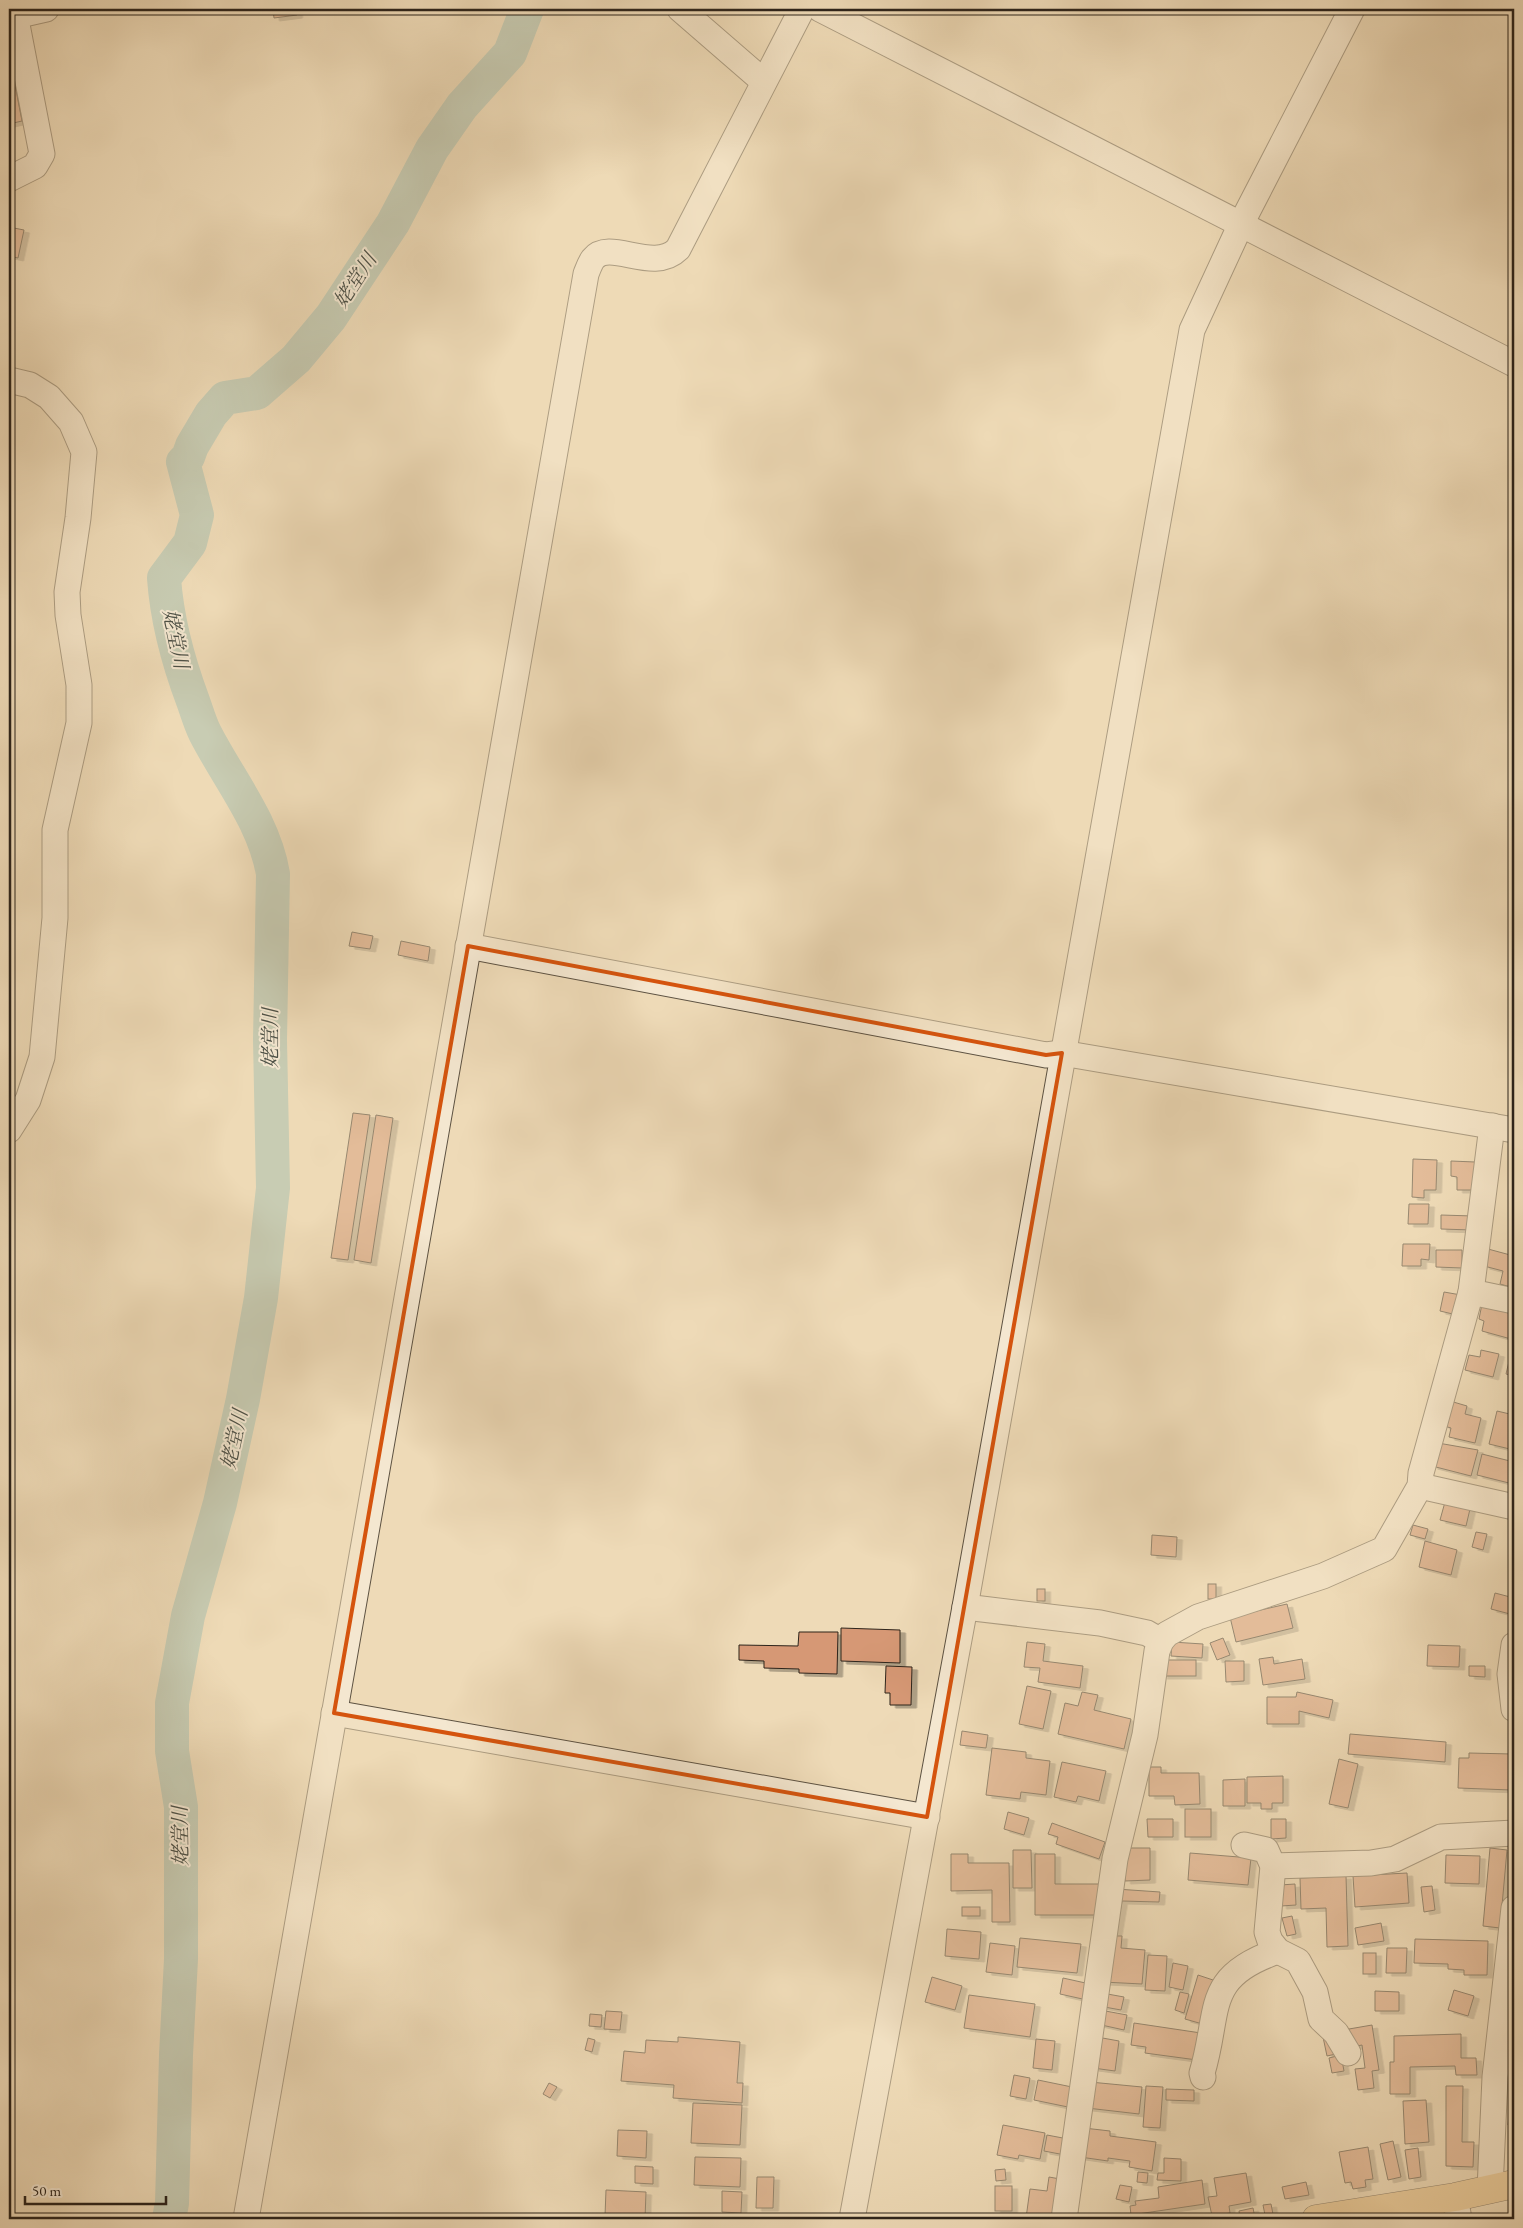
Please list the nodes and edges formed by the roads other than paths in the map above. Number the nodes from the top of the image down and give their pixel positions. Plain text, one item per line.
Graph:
1 (46, 9) edge
2 (680, 9) edge
3 (802, 9) edge
4 (820, 9) edge
5 (1352, 9) edge
6 (14, 13) edge
7 (763, 81) junction
8 (9, 178) edge
9 (1241, 224) junction
10 (1514, 364) edge
11 (9, 380) edge
12 (468, 946) junction
13 (1062, 1053) junction
14 (1503, 1128) edge
15 (9, 1130) edge
16 (1471, 1292) junction
17 (1514, 1301) edge
18 (1420, 1486) junction
19 (1514, 1507) edge
20 (965, 1607) junction
21 (1161, 1641) junction
22 (1514, 1649) edge
23 (1514, 1709) edge
24 (334, 1713) junction
25 (927, 1817) junction
26 (1514, 1833) edge
27 (1244, 1845) dead end
28 (1273, 1866) junction
29 (1514, 1908) edge
30 (1278, 1951) junction
31 (1348, 2053) dead end
32 (1203, 2077) dead end
33 (1502, 2187) edge
34 (1457, 2208) edge
35 (246, 2219) edge
36 (852, 2219) edge
37 (1064, 2219) edge
38 (1316, 2219) edge

1 - 6 street
2 - 7 street
3 - 7 street
4 - 9 street
5 - 9 street
6 - 8 street
7 - 12 street
9 - 10 street
9 - 13 street
11 - 15 street
12 - 13 street
12 - 24 street
13 - 14 street
13 - 20 street
14 - 16 street
16 - 17 street
16 - 18 street
18 - 19 street
18 - 21 street
20 - 21 street
20 - 25 street
21 - 37 street
22 - 23 street
24 - 25 street
24 - 35 street
25 - 36 street
26 - 28 street
27 - 28 street
28 - 30 street
29 - 33 street
30 - 31 street
30 - 32 street
33 - 34 highway
34 - 38 highway

